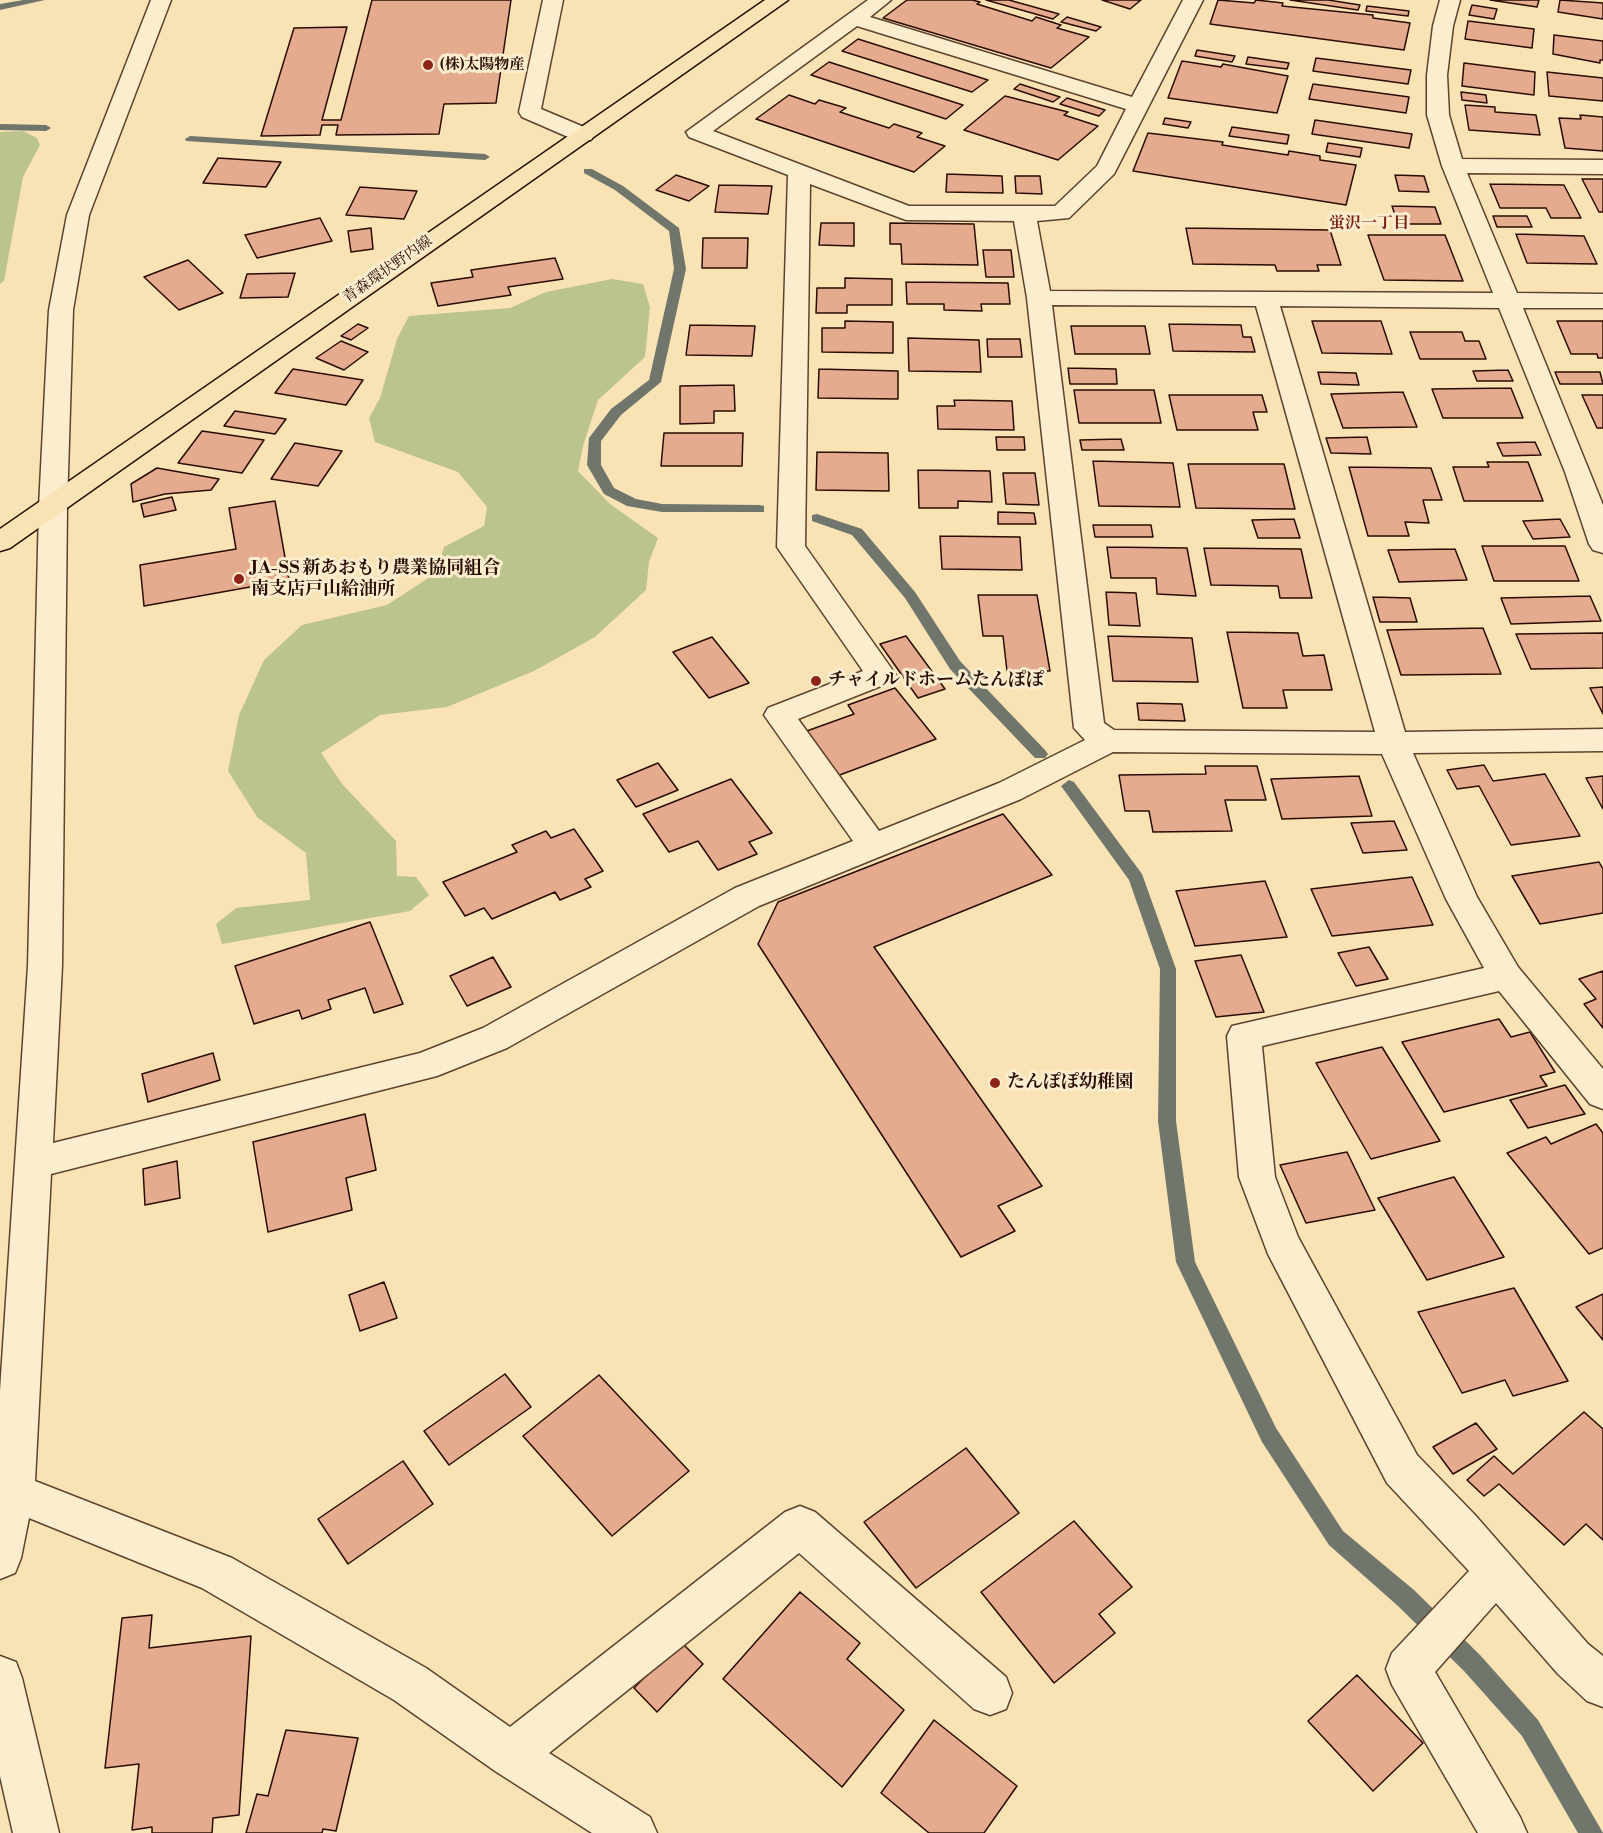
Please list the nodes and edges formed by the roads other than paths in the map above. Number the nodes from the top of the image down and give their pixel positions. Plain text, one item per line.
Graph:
1 (161, 0) edge
2 (553, 0) edge
3 (778, 0) edge
4 (881, 0) edge
5 (1193, 0) edge
6 (1450, 0) edge
7 (854, 19) junction
8 (1138, 106) junction
9 (583, 135) junction
10 (1453, 166) junction
11 (1603, 167) edge
12 (799, 172) junction
13 (1024, 214) junction
14 (1039, 298) junction
15 (1266, 299) junction
16 (1508, 301) junction
17 (1603, 302) edge
18 (1591, 472) edge
19 (53, 507) junction
20 (0, 542) edge
21 (1603, 544) edge
22 (1603, 740) edge
23 (1108, 741) junction
24 (1393, 743) junction
25 (873, 846) junction
26 (1506, 976) junction
27 (1603, 1094) edge
28 (33, 1163) junction
29 (7, 1481) edge
30 (0, 1558) edge
31 (1484, 1587) junction
32 (0, 1678) edge
33 (1603, 1685) edge
34 (990, 1693) dead end
35 (511, 1755) junction
36 (36, 1833) edge
37 (634, 1833) edge
38 (1504, 1833) edge

1 - 19 street
2 - 9 street
3 - 9 main road, 青森環状野内線
4 - 7 street
5 - 8 street
6 - 10 street
7 - 8 street
7 - 12 street
8 - 13 street
9 - 19 main road, 青森環状野内線
10 - 11 street
10 - 16 street
12 - 13 street
12 - 25 street
13 - 14 street
14 - 15 street
14 - 23 street
15 - 16 street
15 - 24 street
16 - 17 street
16 - 18 street
18 - 21 street
19 - 20 main road, 青森環状野内線
19 - 28 street
22 - 24 street
23 - 24 street
23 - 25 street
24 - 26 street
25 - 28 street
26 - 27 street
26 - 31 street
28 - 29 street
29 - 30 street
29 - 35 street
31 - 33 street
31 - 38 street
32 - 36 street
34 - 35 street
35 - 37 street

